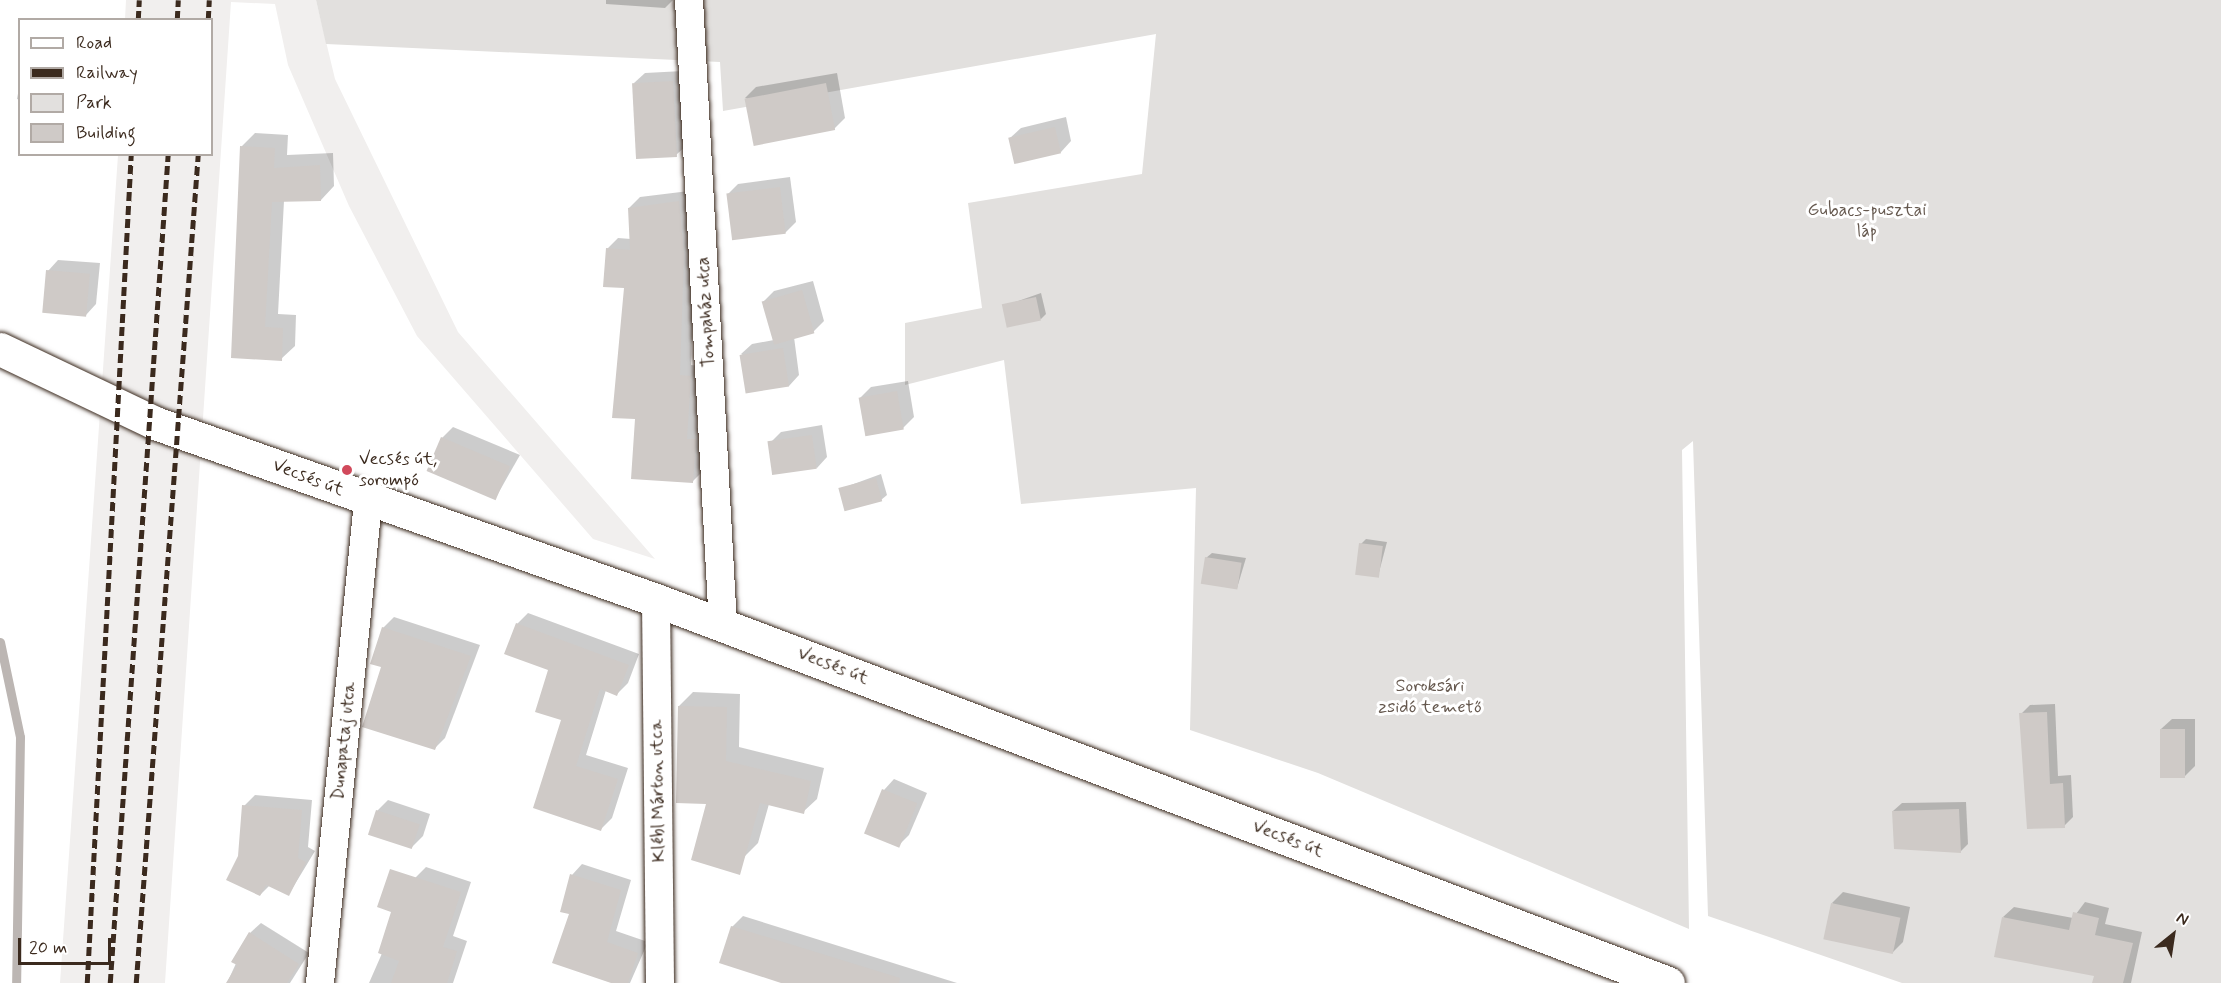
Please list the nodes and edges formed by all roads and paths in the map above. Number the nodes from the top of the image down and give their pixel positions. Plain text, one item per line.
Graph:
1 (689, 0) edge
2 (0, 349) edge
3 (368, 500) junction
4 (656, 600) junction
5 (723, 625) junction
6 (320, 983) edge
7 (660, 983) edge
8 (1668, 983) edge

1 - 5 street, Tompaház utca
2 - 3 street, Vecsés út
3 - 4 street, Vecsés út
3 - 6 street, Dunapataj utca
4 - 5 street, Vecsés út
4 - 7 street, Klébl Márton utca
5 - 8 street, Vecsés út

